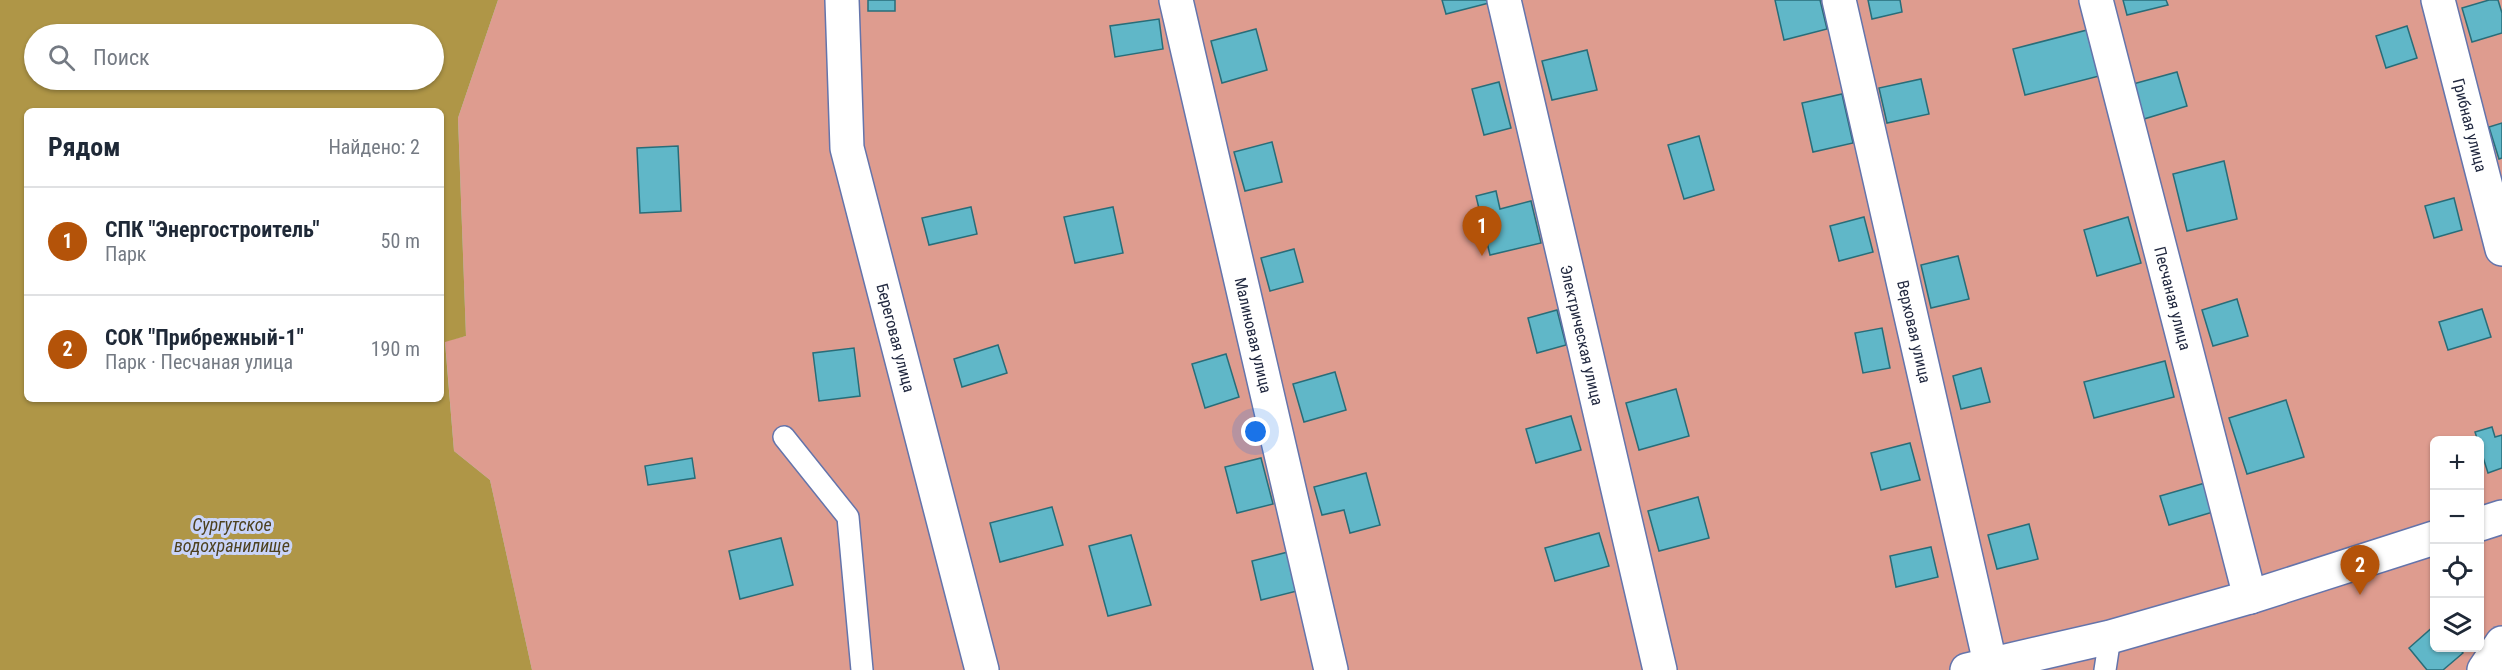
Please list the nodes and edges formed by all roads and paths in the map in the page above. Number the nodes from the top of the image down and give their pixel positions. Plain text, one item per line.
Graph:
1 (842, 0) edge
2 (1176, 0) edge
3 (1504, 0) edge
4 (1839, 0) edge
5 (2096, 0) edge
6 (2438, 0) edge
7 (2502, 249) edge
8 (784, 437) dead end
9 (2502, 517) edge
10 (2484, 523) edge
11 (2430, 539) edge
12 (2250, 597) junction
13 (2110, 637) junction
14 (2502, 643) edge
15 (1979, 667) edge
16 (862, 670) edge
17 (982, 670) edge
18 (1331, 670) edge
19 (1660, 670) edge
20 (2105, 670) edge
21 (2484, 670) edge

1 - 17 street, Береговая улица
2 - 18 street, Малиновая улица
3 - 19 street, Электрическая улица
4 - 15 street, Верховая улица
5 - 12 street, Песчаная улица
6 - 7 street, Грибная улица
8 - 16 lane
9 - 10 street
11 - 12 street
12 - 13 street
13 - 15 street
13 - 20 lane
14 - 21 street

